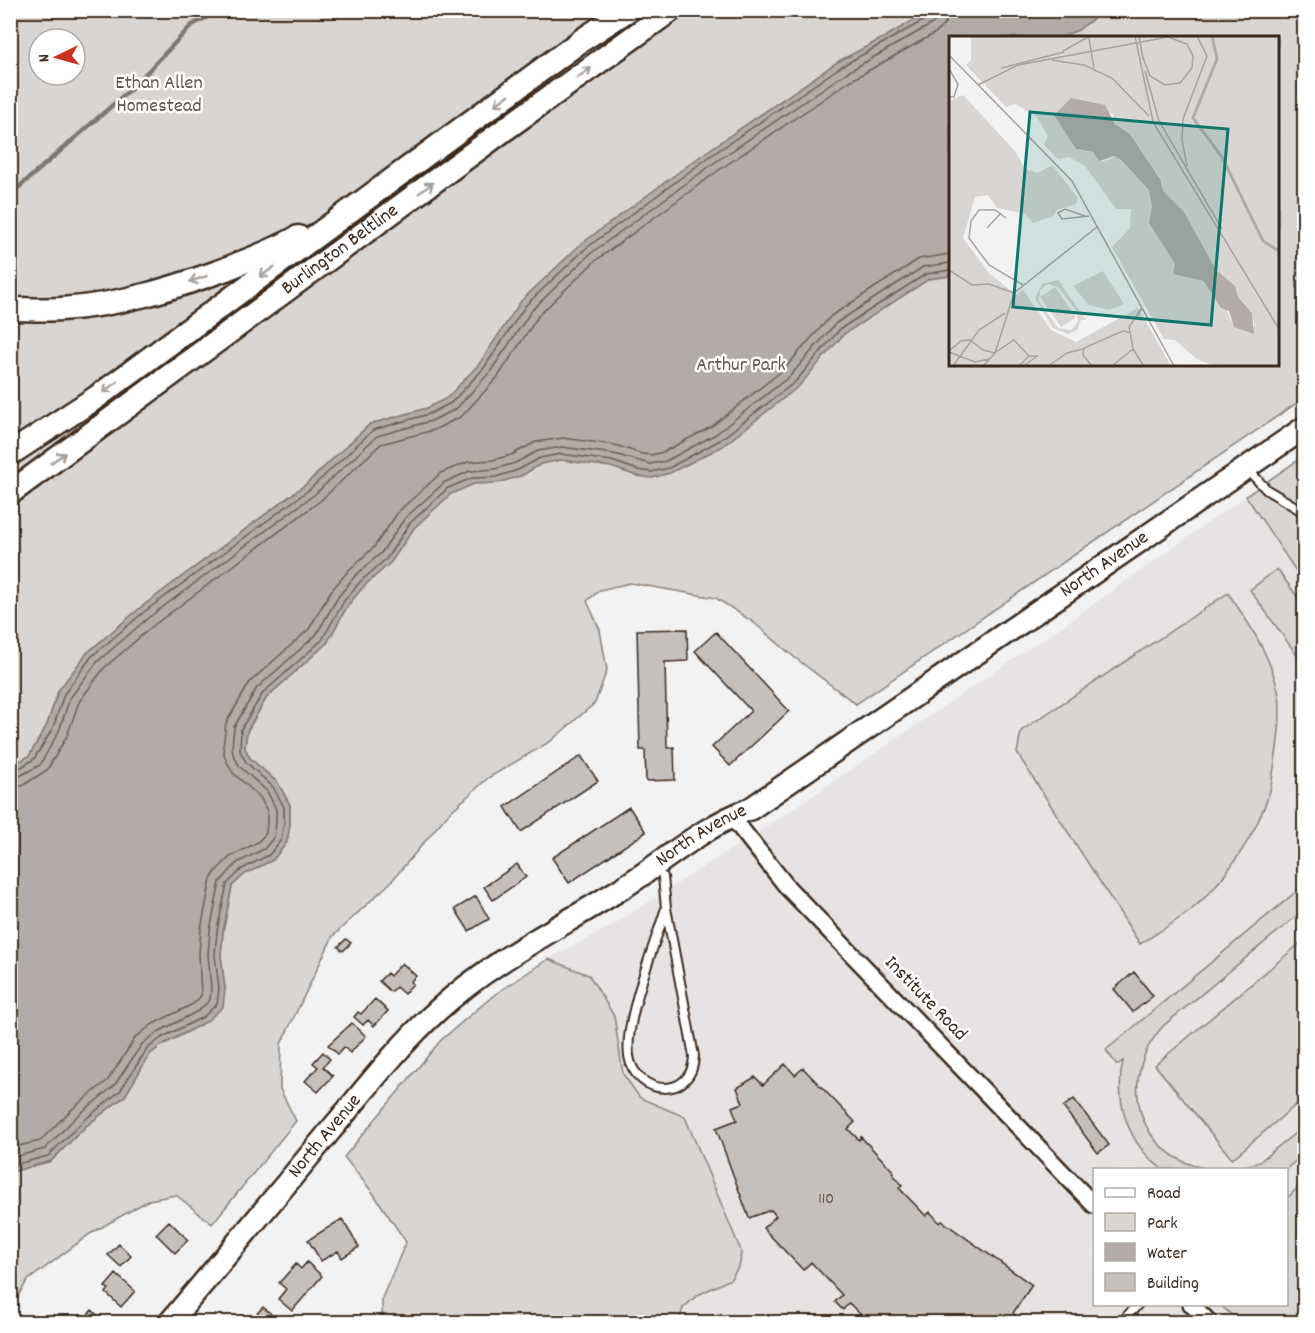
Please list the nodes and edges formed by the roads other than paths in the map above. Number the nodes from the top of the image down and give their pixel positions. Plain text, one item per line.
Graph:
1 (628, 10) edge
2 (671, 10) edge
3 (399, 176) junction
4 (10, 309) edge
5 (1305, 428) edge
6 (10, 454) edge
7 (1246, 468) junction
8 (10, 493) edge
9 (1305, 512) edge
10 (731, 816) junction
11 (663, 877) dead end
12 (666, 908) junction
13 (1093, 1204) edge
14 (1137, 1306) edge
15 (1192, 1306) edge
16 (170, 1323) edge
17 (1122, 1323) edge
18 (1209, 1323) edge

1 -> 3 main road, Burlington Beltline
8 -> 2 main road, Burlington Beltline
3 -> 4 main road
3 -> 6 main road, Burlington Beltline
5 - 7 main road, North Avenue
7 - 9 lane
7 - 10 main road, North Avenue
10 - 13 street, Institute Road
10 - 16 main road, North Avenue
11 - 12 lane
12 - 12 lane
14 - 17 lane
15 - 18 street

